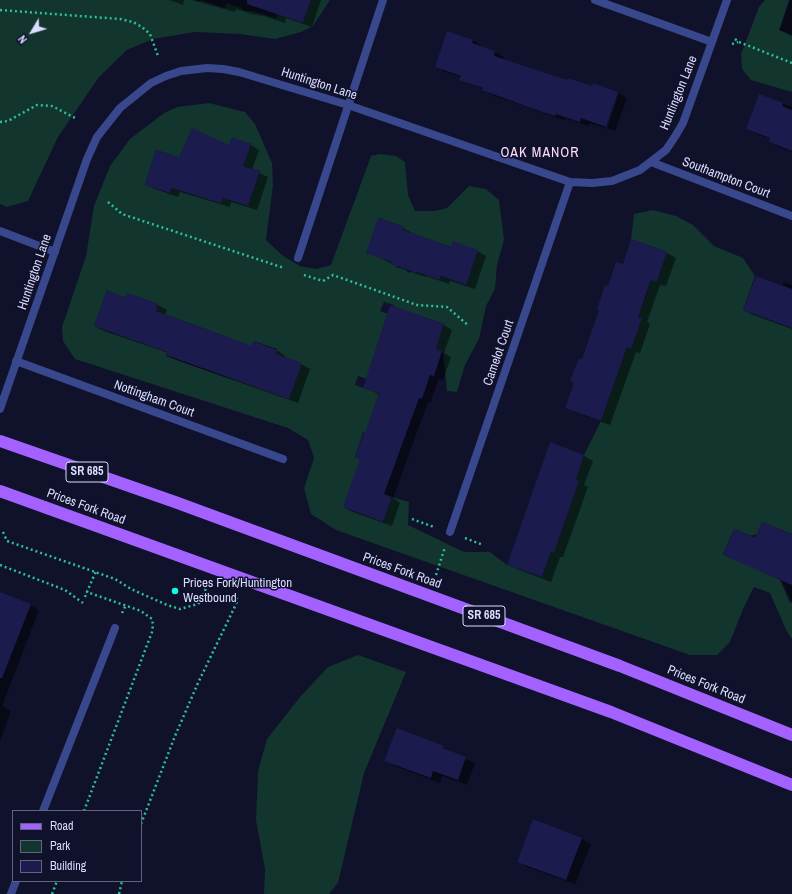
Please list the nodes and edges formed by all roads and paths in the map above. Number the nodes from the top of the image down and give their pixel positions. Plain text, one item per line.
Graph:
1 (383, 0) edge
2 (595, 0) edge
3 (727, 0) edge
4 (0, 10) edge
5 (735, 39) dead end
6 (712, 42) junction
7 (739, 42) junction
8 (732, 44) dead end
9 (158, 56) dead end
10 (792, 63) edge
11 (348, 105) junction
12 (77, 120) dead end
13 (0, 122) edge
14 (652, 162) junction
15 (570, 182) junction
16 (792, 216) edge
17 (0, 231) edge
18 (55, 252) junction
19 (298, 258) dead end
20 (16, 361) junction
21 (0, 409) edge
22 (0, 441) edge
23 (283, 459) dead end
24 (0, 491) edge
25 (3, 532) dead end
26 (450, 532) dead end
27 (445, 546) dead end
28 (0, 565) edge
29 (96, 571) junction
30 (436, 575) dead end
31 (206, 588) dead end
32 (87, 592) junction
33 (232, 595) dead end
34 (85, 597) dead end
35 (83, 603) dead end
36 (115, 628) dead end
37 (792, 735) edge
38 (792, 785) edge
39 (43, 810) edge
40 (84, 810) edge
41 (142, 821) edge
42 (16, 882) edge
43 (57, 882) edge
44 (122, 882) edge
45 (11, 894) edge
46 (52, 894) edge
47 (119, 894) edge

1 - 11 street
2 - 6 street
3 - 6 street, Huntington Lane
4 - 9 path
5 - 7 path
6 - 14 street, Huntington Lane
7 - 8 path
7 - 10 path
11 - 15 street, Huntington Lane
11 - 18 street, Huntington Lane
11 - 19 street
12 - 13 path
14 - 15 street, Huntington Lane
14 - 16 street, Southampton Court
15 - 26 street, Camelot Court
17 - 18 street
18 - 20 street, Huntington Lane
20 - 21 street, Huntington Lane
20 - 23 street, Nottingham Court
22 - 37 main road, Prices Fork Road / SR 685
24 - 38 main road, Prices Fork Road
25 - 29 path
27 - 30 path
28 - 35 path
29 - 31 path
29 - 32 path
32 - 34 path
32 - 40 path
33 - 41 path
36 - 39 street
42 - 45 street
43 - 46 path
44 - 47 path

